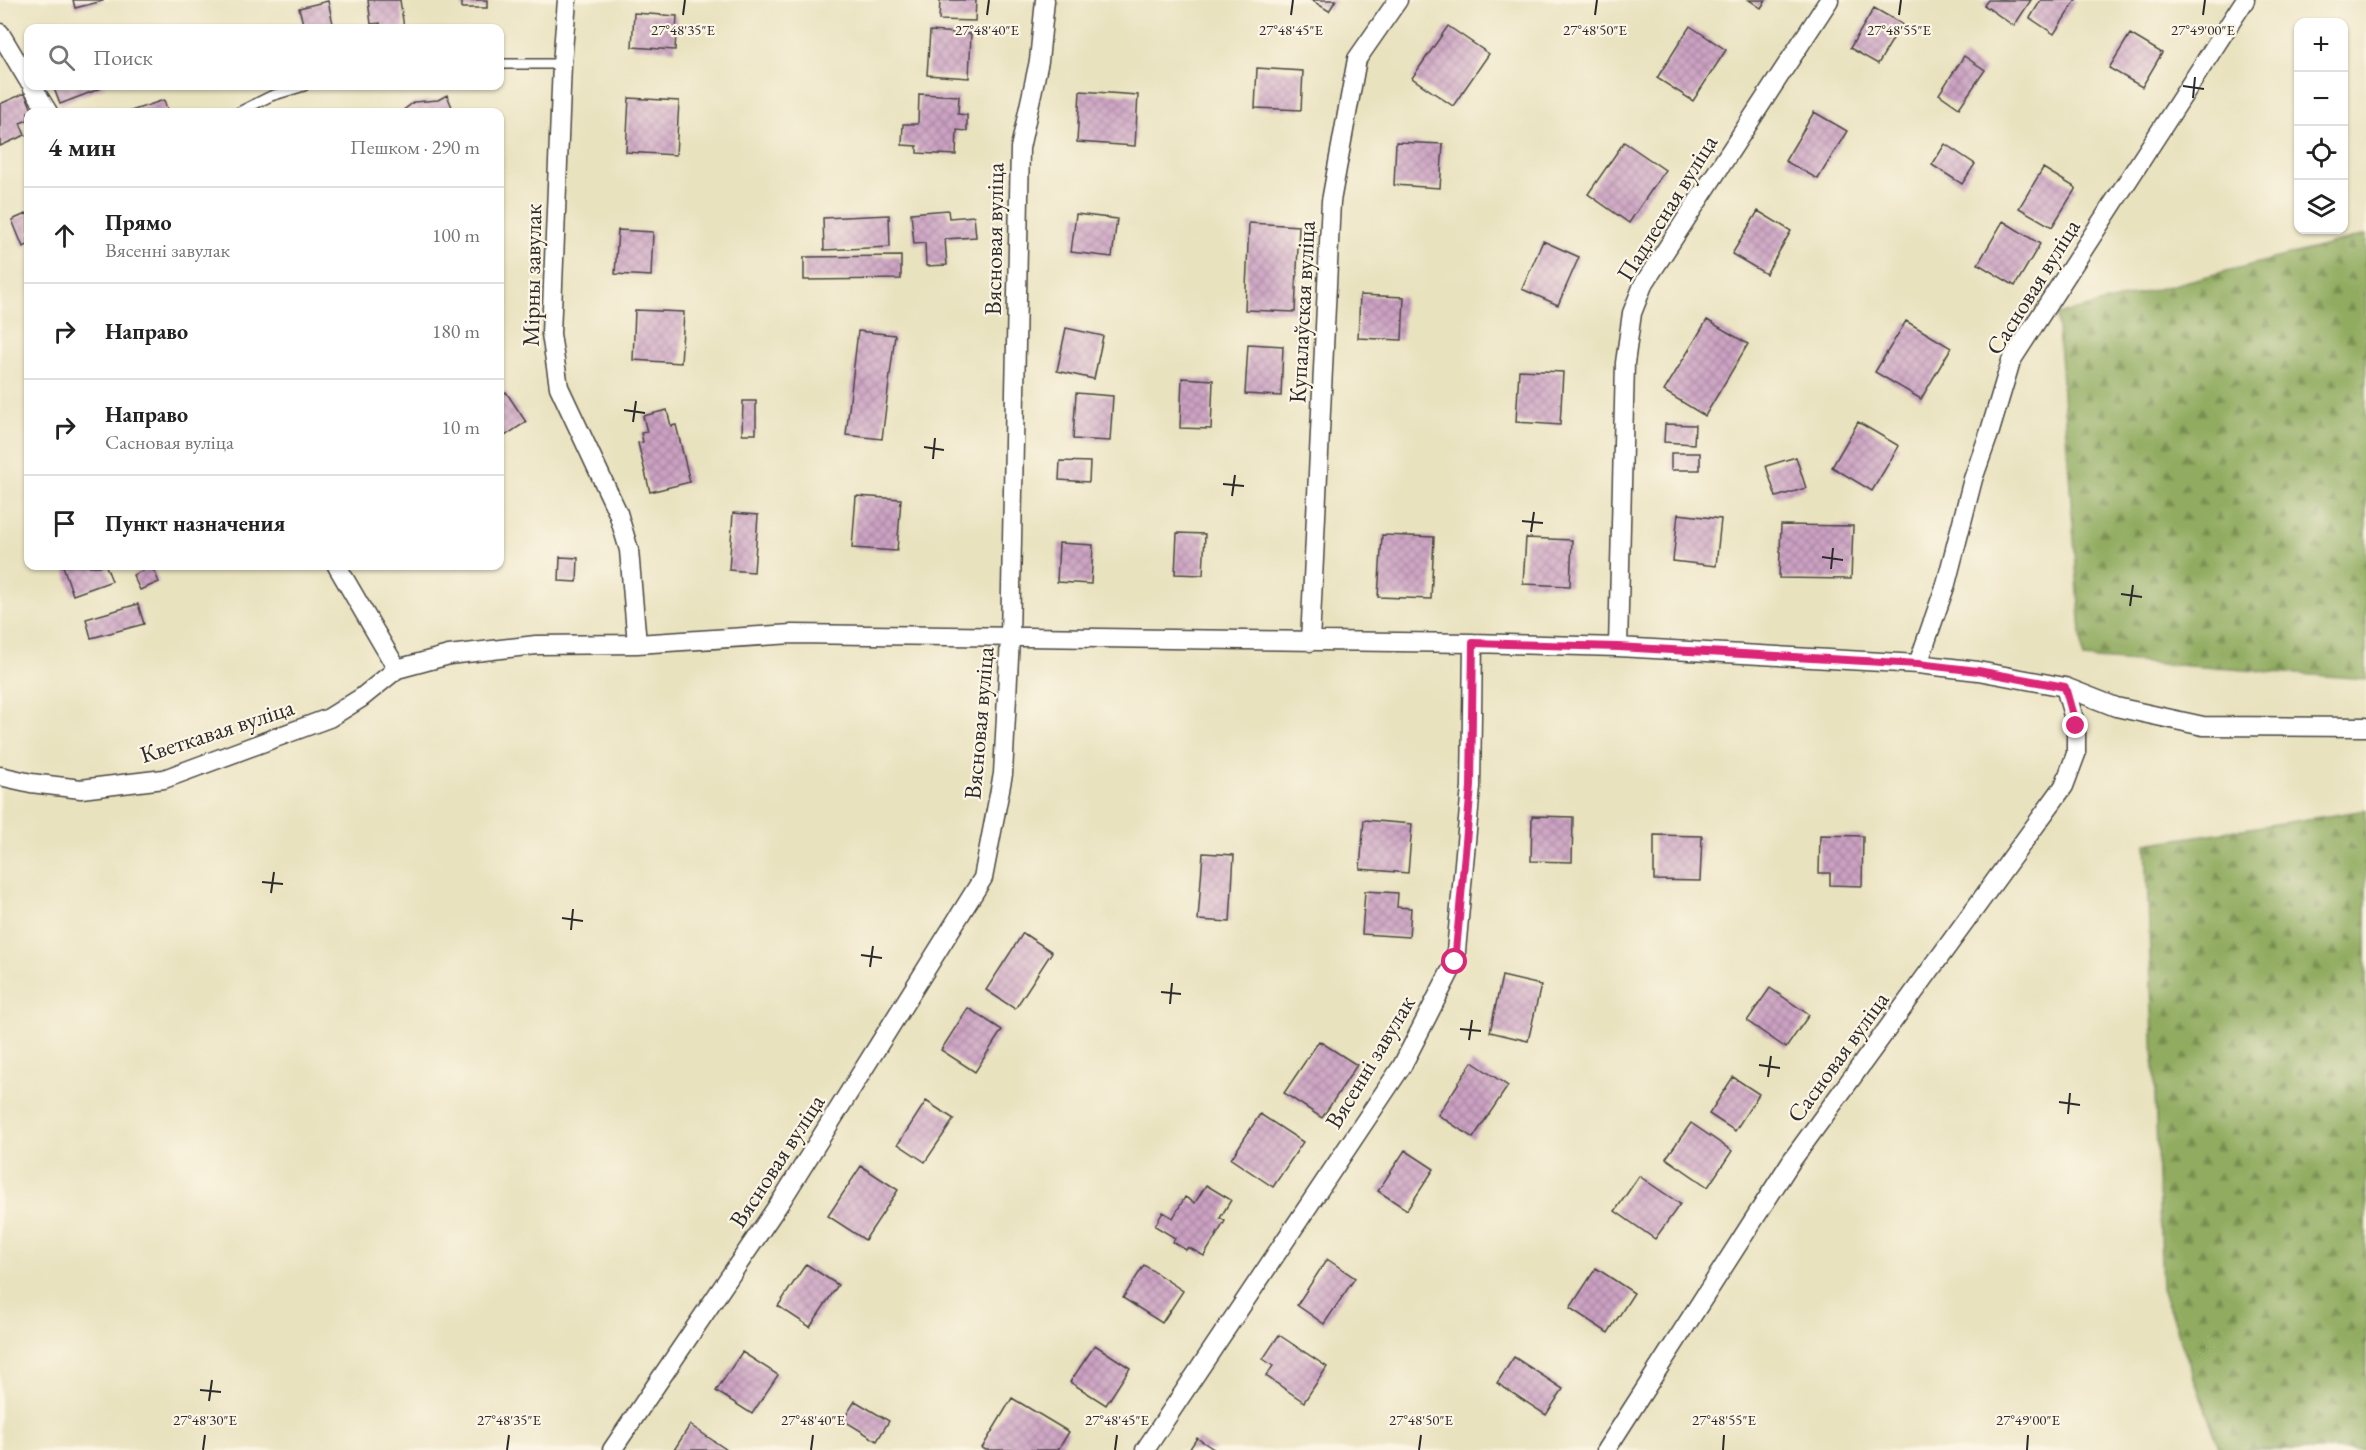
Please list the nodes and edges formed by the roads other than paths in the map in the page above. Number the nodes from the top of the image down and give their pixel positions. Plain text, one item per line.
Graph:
1 (567, 0) edge
2 (1045, 0) edge
3 (1398, 0) edge
4 (1829, 0) edge
5 (2246, 0) edge
6 (0, 33) edge
7 (504, 64) edge
8 (562, 64) junction
9 (24, 73) edge
10 (34, 90) edge
11 (291, 90) edge
12 (46, 108) edge
13 (247, 108) edge
14 (340, 570) edge
15 (1010, 638) junction
16 (1310, 642) junction
17 (1473, 643) junction
18 (638, 644) junction
19 (1618, 647) junction
20 (1918, 664) junction
21 (397, 669) junction
22 (2065, 687) junction
23 (2366, 727) edge
24 (0, 776) edge
25 (612, 1450) edge
26 (1144, 1450) edge
27 (1606, 1450) edge

1 - 8 street, Мірны завулак
2 - 15 street, Вясновая вуліца
3 - 16 street, Купалаўская вуліца
4 - 19 street, Падлесная вуліца
5 - 20 street, Сасновая вуліца
6 - 9 street
7 - 8 lane
8 - 18 street, Мірны завулак
10 - 12 street
11 - 13 lane
14 - 21 street
15 - 16 street
15 - 18 street
15 - 25 street, Вясновая вуліца
16 - 17 street
17 - 19 street
17 - 26 street, Вясенні завулак
18 - 21 street
19 - 20 street
20 - 22 street
21 - 24 street, Кветкавая вуліца
22 - 23 street
22 - 27 street, Сасновая вуліца

